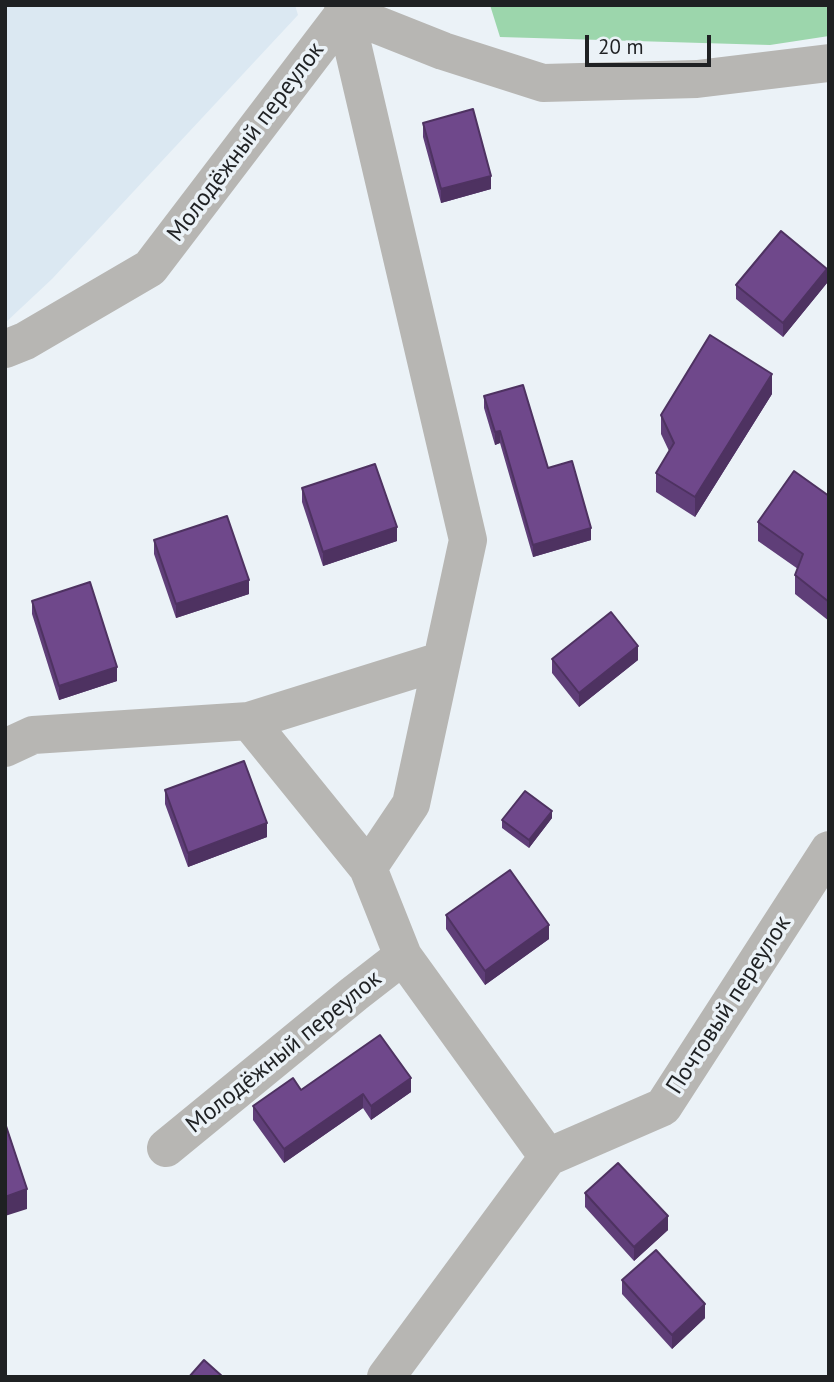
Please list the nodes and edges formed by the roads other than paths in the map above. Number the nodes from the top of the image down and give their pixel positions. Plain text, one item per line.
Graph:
1 (344, 9) edge
2 (829, 63) edge
3 (5, 349) edge
4 (441, 661) junction
5 (249, 721) junction
6 (5, 748) edge
7 (829, 850) edge
8 (368, 868) junction
9 (403, 956) junction
10 (166, 1148) dead end
11 (548, 1157) junction
12 (386, 1377) edge

1 - 2 street
1 - 3 street, Молодёжный переулок
1 - 4 street
4 - 5 street
4 - 8 street
5 - 6 street
5 - 8 street
7 - 11 street, Почтовый переулок
8 - 9 street
9 - 10 street, Молодёжный переулок
9 - 11 street
11 - 12 street

